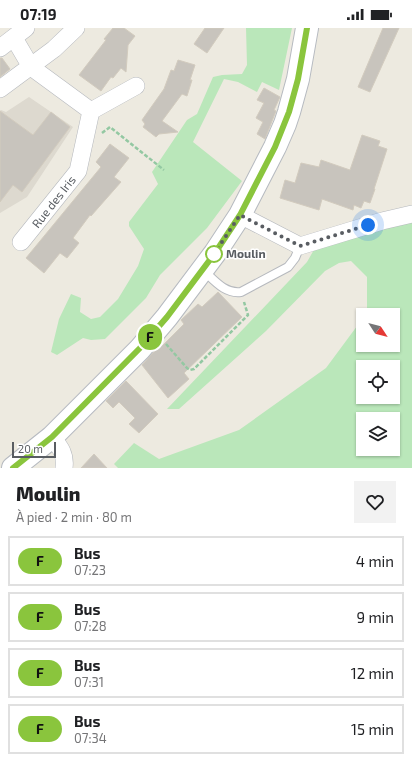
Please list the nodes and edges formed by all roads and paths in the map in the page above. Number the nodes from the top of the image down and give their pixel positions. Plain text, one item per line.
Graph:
1 (76, 28) edge
2 (307, 28) edge
3 (13, 38) edge
4 (31, 67) junction
5 (136, 86) dead end
6 (0, 90) edge
7 (91, 111) junction
8 (86, 134) junction
9 (164, 170) dead end
10 (412, 214) edge
11 (240, 215) junction
12 (21, 242) dead end
13 (300, 246) junction
14 (203, 270) junction
15 (241, 292) junction
16 (155, 331) junction
17 (52, 437) junction
18 (13, 468) edge
19 (64, 468) edge

1 - 4 street
2 - 11 street
3 - 4 street
4 - 6 street
4 - 7 street
5 - 7 street
7 - 8 street, Rue des Iris
8 - 9 path
8 - 12 street, Rue des Iris
10 - 13 street
11 - 13 street
11 - 14 street
13 - 15 lane
14 - 15 lane
14 - 16 street
15 - 16 path
16 - 17 street
17 - 18 street
17 - 19 street

